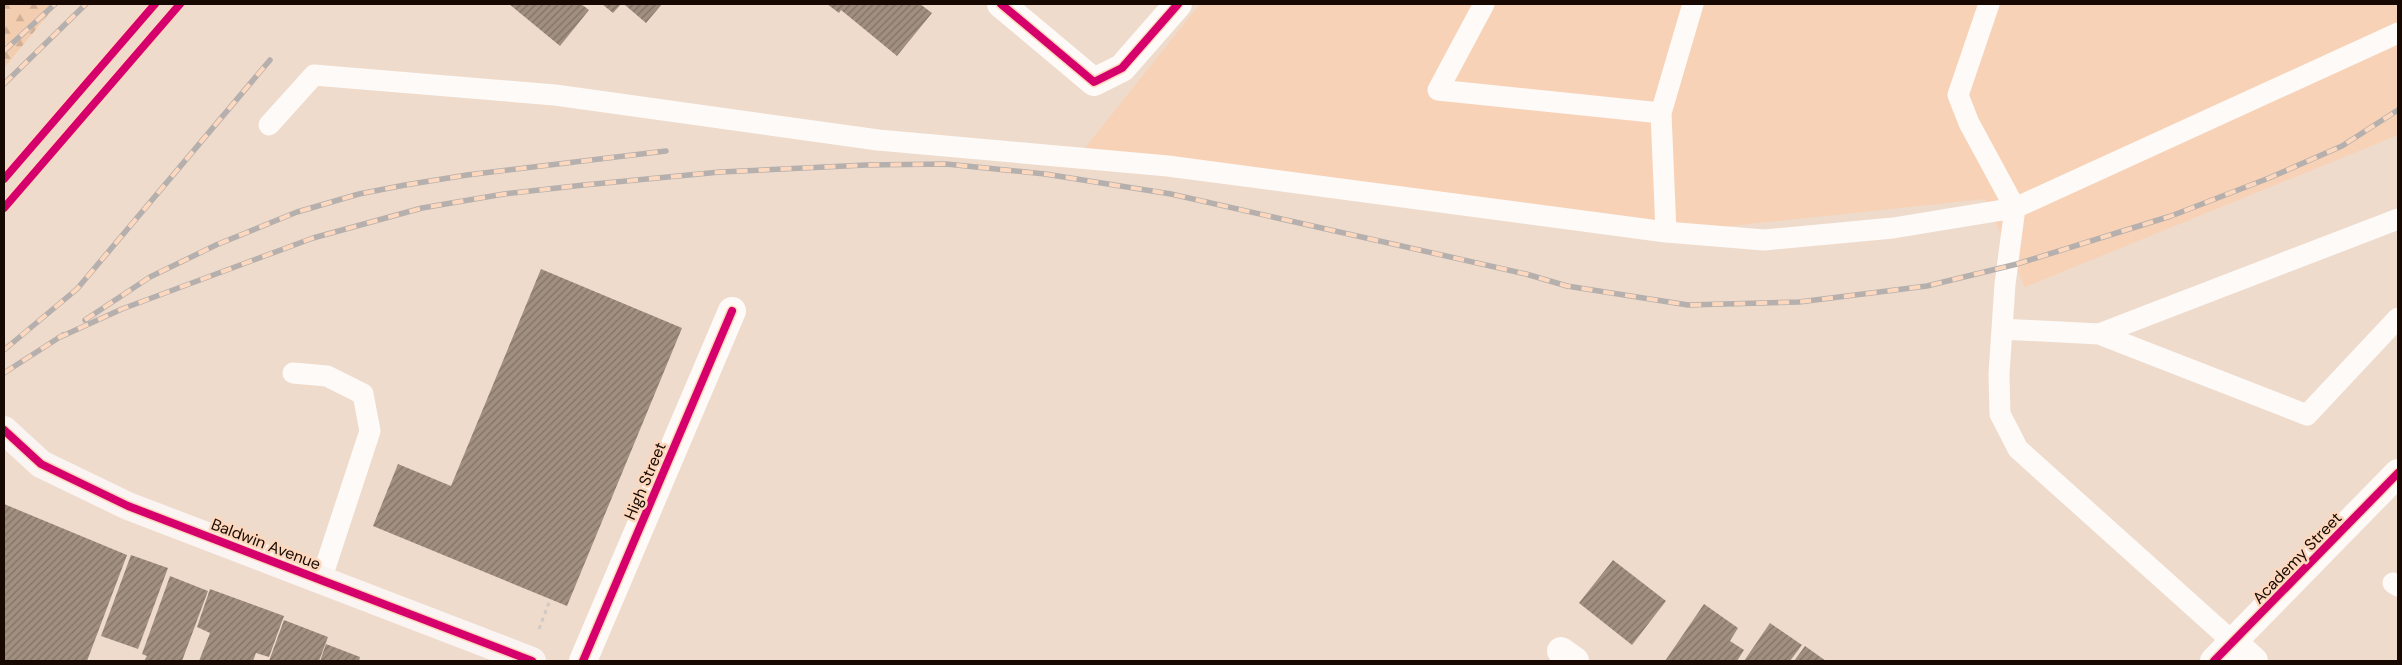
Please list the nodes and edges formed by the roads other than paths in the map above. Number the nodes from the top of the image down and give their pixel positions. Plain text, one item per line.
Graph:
1 (1001, 4) edge
2 (1178, 4) edge
3 (1484, 4) edge
4 (1693, 4) edge
5 (1989, 4) edge
6 (2398, 33) edge
7 (1661, 113) junction
8 (268, 125) dead end
9 (2015, 208) junction
10 (2398, 219) edge
11 (1666, 232) junction
12 (732, 311) dead end
13 (2398, 318) edge
14 (2002, 329) junction
15 (2099, 334) junction
16 (293, 373) dead end
17 (5, 431) edge
18 (2398, 472) edge
19 (321, 580) junction
20 (2234, 643) junction
21 (532, 661) edge
22 (583, 661) edge
23 (2214, 661) edge
24 (2254, 661) edge

1 - 2 street
3 - 7 lane
4 - 7 lane
5 - 9 lane
6 - 9 lane
7 - 11 lane
8 - 11 lane
9 - 11 lane
9 - 14 lane
10 - 15 lane
12 - 22 street, High Street
13 - 15 lane
14 - 15 lane
14 - 20 lane
16 - 19 lane
17 - 19 street, Baldwin Avenue
18 - 20 street, Academy Street
19 - 21 street, Baldwin Avenue
20 - 23 street, Academy Street
20 - 24 street

